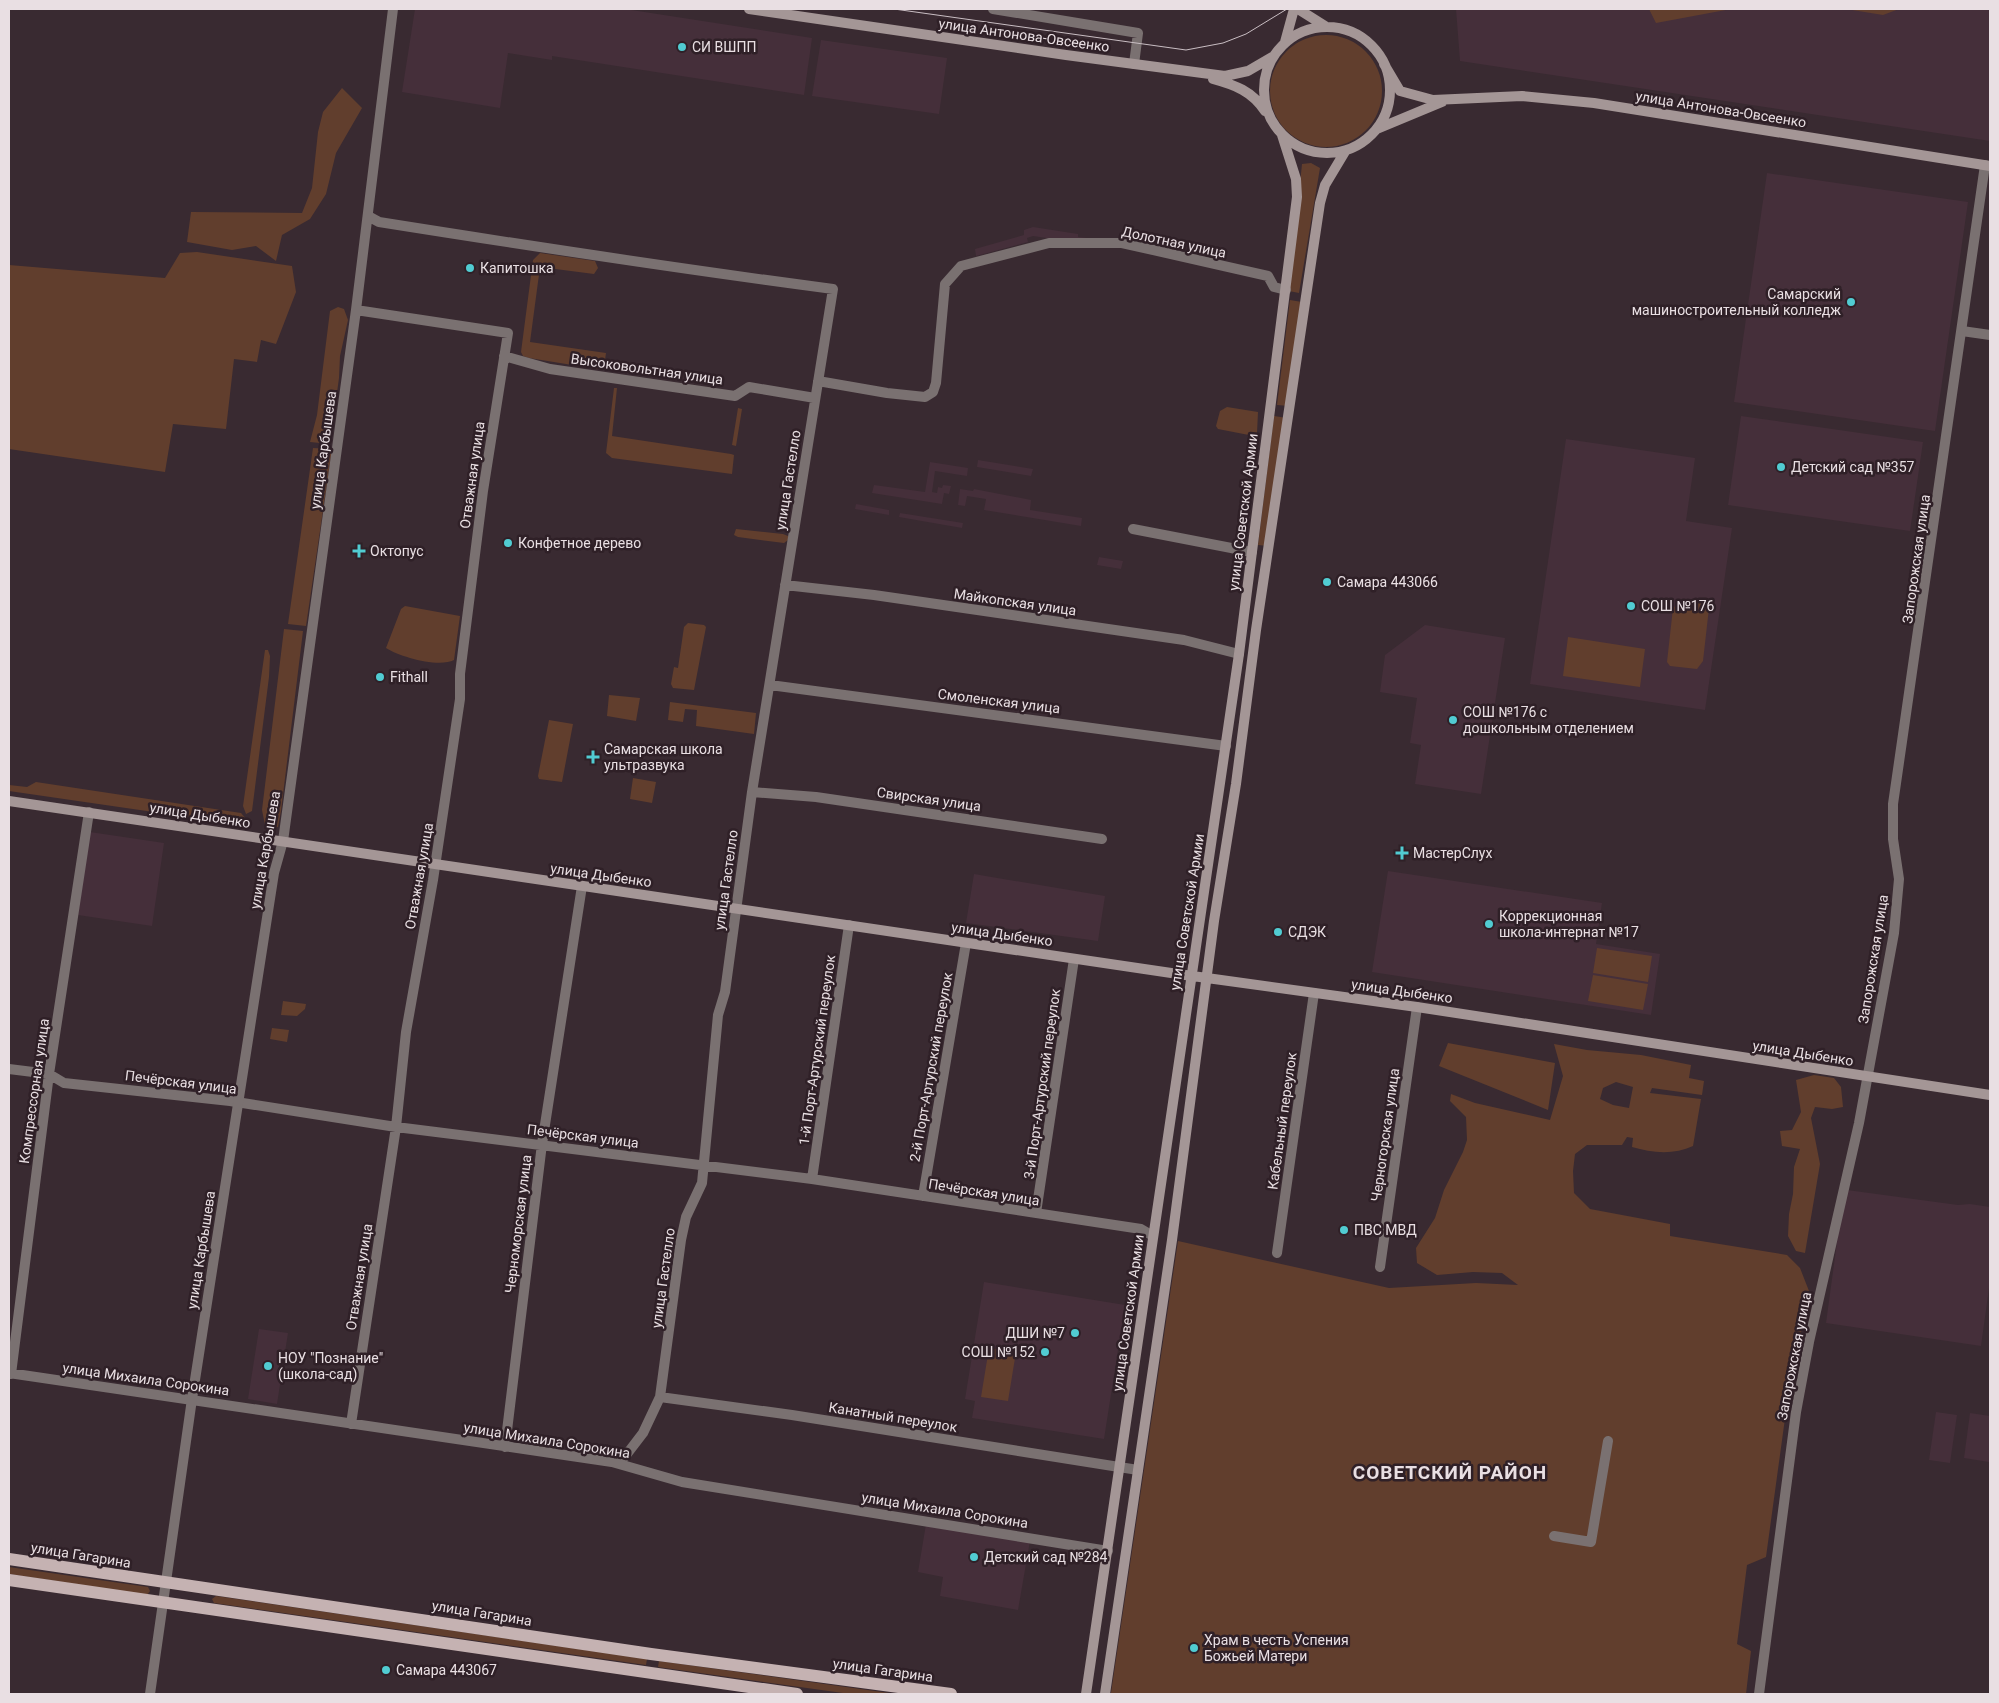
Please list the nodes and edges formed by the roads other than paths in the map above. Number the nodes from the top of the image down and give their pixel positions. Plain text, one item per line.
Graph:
1 (394, 9) edge
2 (749, 9) edge
3 (993, 9) edge
4 (1294, 9) edge
5 (1298, 9) edge
6 (1324, 26) junction
7 (1285, 42) junction
8 (1272, 57) junction
9 (1134, 64) junction
10 (1384, 64) junction
11 (1176, 71) junction
12 (1446, 100) junction
13 (1271, 121) junction
14 (1376, 130) junction
15 (1282, 135) junction
16 (1346, 150) junction
17 (1988, 165) edge
18 (368, 216) junction
19 (1286, 290) junction
20 (356, 310) junction
21 (1962, 331) junction
22 (1990, 335) edge
23 (504, 356) junction
24 (818, 381) junction
25 (815, 398) junction
26 (1270, 410) junction
27 (1288, 412) junction
28 (1133, 529) dead end
29 (1252, 552) junction
30 (1268, 552) junction
31 (785, 585) junction
32 (1239, 654) junction
33 (770, 685) junction
34 (1226, 746) junction
35 (752, 792) junction
36 (9, 801) edge
37 (89, 812) junction
38 (1102, 839) dead end
39 (283, 842) junction
40 (436, 864) junction
41 (582, 886) junction
42 (735, 909) junction
43 (849, 925) junction
44 (966, 943) junction
45 (1074, 959) junction
46 (1192, 976) junction
47 (1206, 978) junction
48 (1314, 992) junction
49 (1417, 1007) junction
50 (9, 1069) edge
51 (49, 1074) junction
52 (1868, 1077) junction
53 (1990, 1095) edge
54 (238, 1103) junction
55 (396, 1127) junction
56 (542, 1144) junction
57 (703, 1166) junction
58 (812, 1179) junction
59 (923, 1196) junction
60 (1036, 1213) junction
61 (1153, 1236) junction
62 (1172, 1240) junction
63 (1277, 1253) dead end
64 (1380, 1267) dead end
65 (10, 1374) edge
66 (660, 1397) junction
67 (192, 1399) junction
68 (351, 1424) junction
69 (1608, 1441) dead end
70 (505, 1447) junction
71 (620, 1463) junction
72 (1120, 1468) junction
73 (1138, 1470) junction
74 (1554, 1536) dead end
75 (1108, 1551) junction
76 (9, 1559) edge
77 (9, 1580) edge
78 (167, 1583) junction
79 (208, 1588) junction
80 (164, 1603) junction
81 (206, 1609) junction
82 (150, 1694) edge
83 (797, 1694) edge
84 (951, 1694) edge
85 (1086, 1694) edge
86 (1105, 1694) edge
87 (1759, 1694) edge

1 - 18 street, улица Карбышева
2 - 9 main road, улица Антонова-Овсеенко
3 - 9 street
4 - 7 main road
5 - 6 main road
6 - 7 main road
6 - 10 main road
7 - 8 main road
8 - 11 main road, улица Антонова-Овсеенко
8 - 13 main road
9 - 11 main road, улица Антонова-Овсеенко
10 - 12 main road, улица Антонова-Овсеенко
10 - 14 main road
11 - 13 main road, улица Антонова-Овсеенко
12 - 14 main road, улица Антонова-Овсеенко
12 - 17 main road, улица Антонова-Овсеенко
13 - 15 main road
14 - 16 main road
15 - 16 main road
15 - 19 main road, улица Советской Армии
16 - 27 main road, улица Советской Армии
17 - 21 street, Запорожская улица
18 - 20 street, улица Карбышева
18 - 24 street, улица Гастелло
19 - 24 street, Долотная улица
19 - 26 main road, улица Советской Армии
20 - 23 street, Отважная улица
20 - 39 street, улица Карбышева
21 - 22 street
21 - 52 street, Запорожская улица
23 - 25 street, Высоковольтная улица
23 - 40 street, Отважная улица
24 - 25 street, улица Гастелло
25 - 31 street, улица Гастелло
26 - 27 main road
26 - 29 main road, улица Советской Армии
27 - 30 main road, улица Советской Армии
28 - 29 street
29 - 30 main road
29 - 32 main road, улица Советской Армии
30 - 47 main road, улица Советской Армии
31 - 32 street, Майкопская улица
31 - 33 street, улица Гастелло
32 - 34 main road, улица Советской Армии
33 - 34 street, Смоленская улица
33 - 35 street, улица Гастелло
34 - 46 main road, улица Советской Армии
35 - 38 street, Свирская улица
35 - 42 street, улица Гастелло
36 - 37 main road, улица Дыбенко
37 - 39 main road, улица Дыбенко
37 - 51 street, Компрессорная улица
39 - 40 main road, улица Дыбенко
39 - 54 street, улица Карбышева
40 - 41 main road, улица Дыбенко
40 - 55 street, Отважная улица
41 - 42 main road, улица Дыбенко
41 - 56 street, Черноморская улица
42 - 43 main road, улица Дыбенко
42 - 57 street, улица Гастелло
43 - 44 main road, улица Дыбенко
43 - 58 street, 1-й Порт-Артурский переулок
44 - 45 main road, улица Дыбенко
44 - 59 street, 2-й Порт-Артурский переулок
45 - 46 main road, улица Дыбенко
45 - 60 street, 3-й Порт-Артурский переулок
46 - 47 main road, улица Дыбенко
46 - 61 main road, улица Советской Армии
47 - 48 main road, улица Дыбенко
47 - 62 main road, улица Советской Армии
48 - 49 main road, улица Дыбенко
48 - 63 street, Кабельный переулок
49 - 52 main road, улица Дыбенко
49 - 64 street, Черногорская улица
50 - 51 street, Печёрская улица
51 - 54 street, Печёрская улица
51 - 65 street, Компрессорная улица
52 - 53 main road, улица Дыбенко
52 - 87 street, Запорожская улица
54 - 55 street, Печёрская улица
54 - 67 street, улица Карбышева
55 - 56 street, Печёрская улица
55 - 68 street, Отважная улица
56 - 57 street, Печёрская улица
56 - 70 street, Черноморская улица
57 - 58 street, Печёрская улица
57 - 66 street, улица Гастелло
58 - 59 street, Печёрская улица
59 - 60 street, Печёрская улица
60 - 61 street, Печёрская улица
61 - 62 main road
61 - 72 main road, улица Советской Армии
62 - 73 main road, улица Советской Армии
65 - 67 street, улица Михаила Сорокина
66 - 71 street, улица Гастелло
66 - 72 street, Канатный переулок
67 - 68 street, улица Михаила Сорокина
67 - 78 street, улица Карбышева
68 - 70 street, улица Михаила Сорокина
69 - 74 street
70 - 71 street, улица Михаила Сорокина
71 - 75 street, улица Михаила Сорокина
72 - 73 street, Канатный переулок
72 - 75 main road, улица Советской Армии
73 - 86 main road, улица Советской Армии
75 - 85 main road, улица Советской Армии
76 - 78 main road, улица Гагарина
77 - 80 main road
78 - 79 main road, улица Гагарина
78 - 80 street, улица Карбышева
79 - 81 main road
79 - 84 main road, улица Гагарина
80 - 81 main road
80 - 82 street, улица Карбышева
81 - 83 main road

